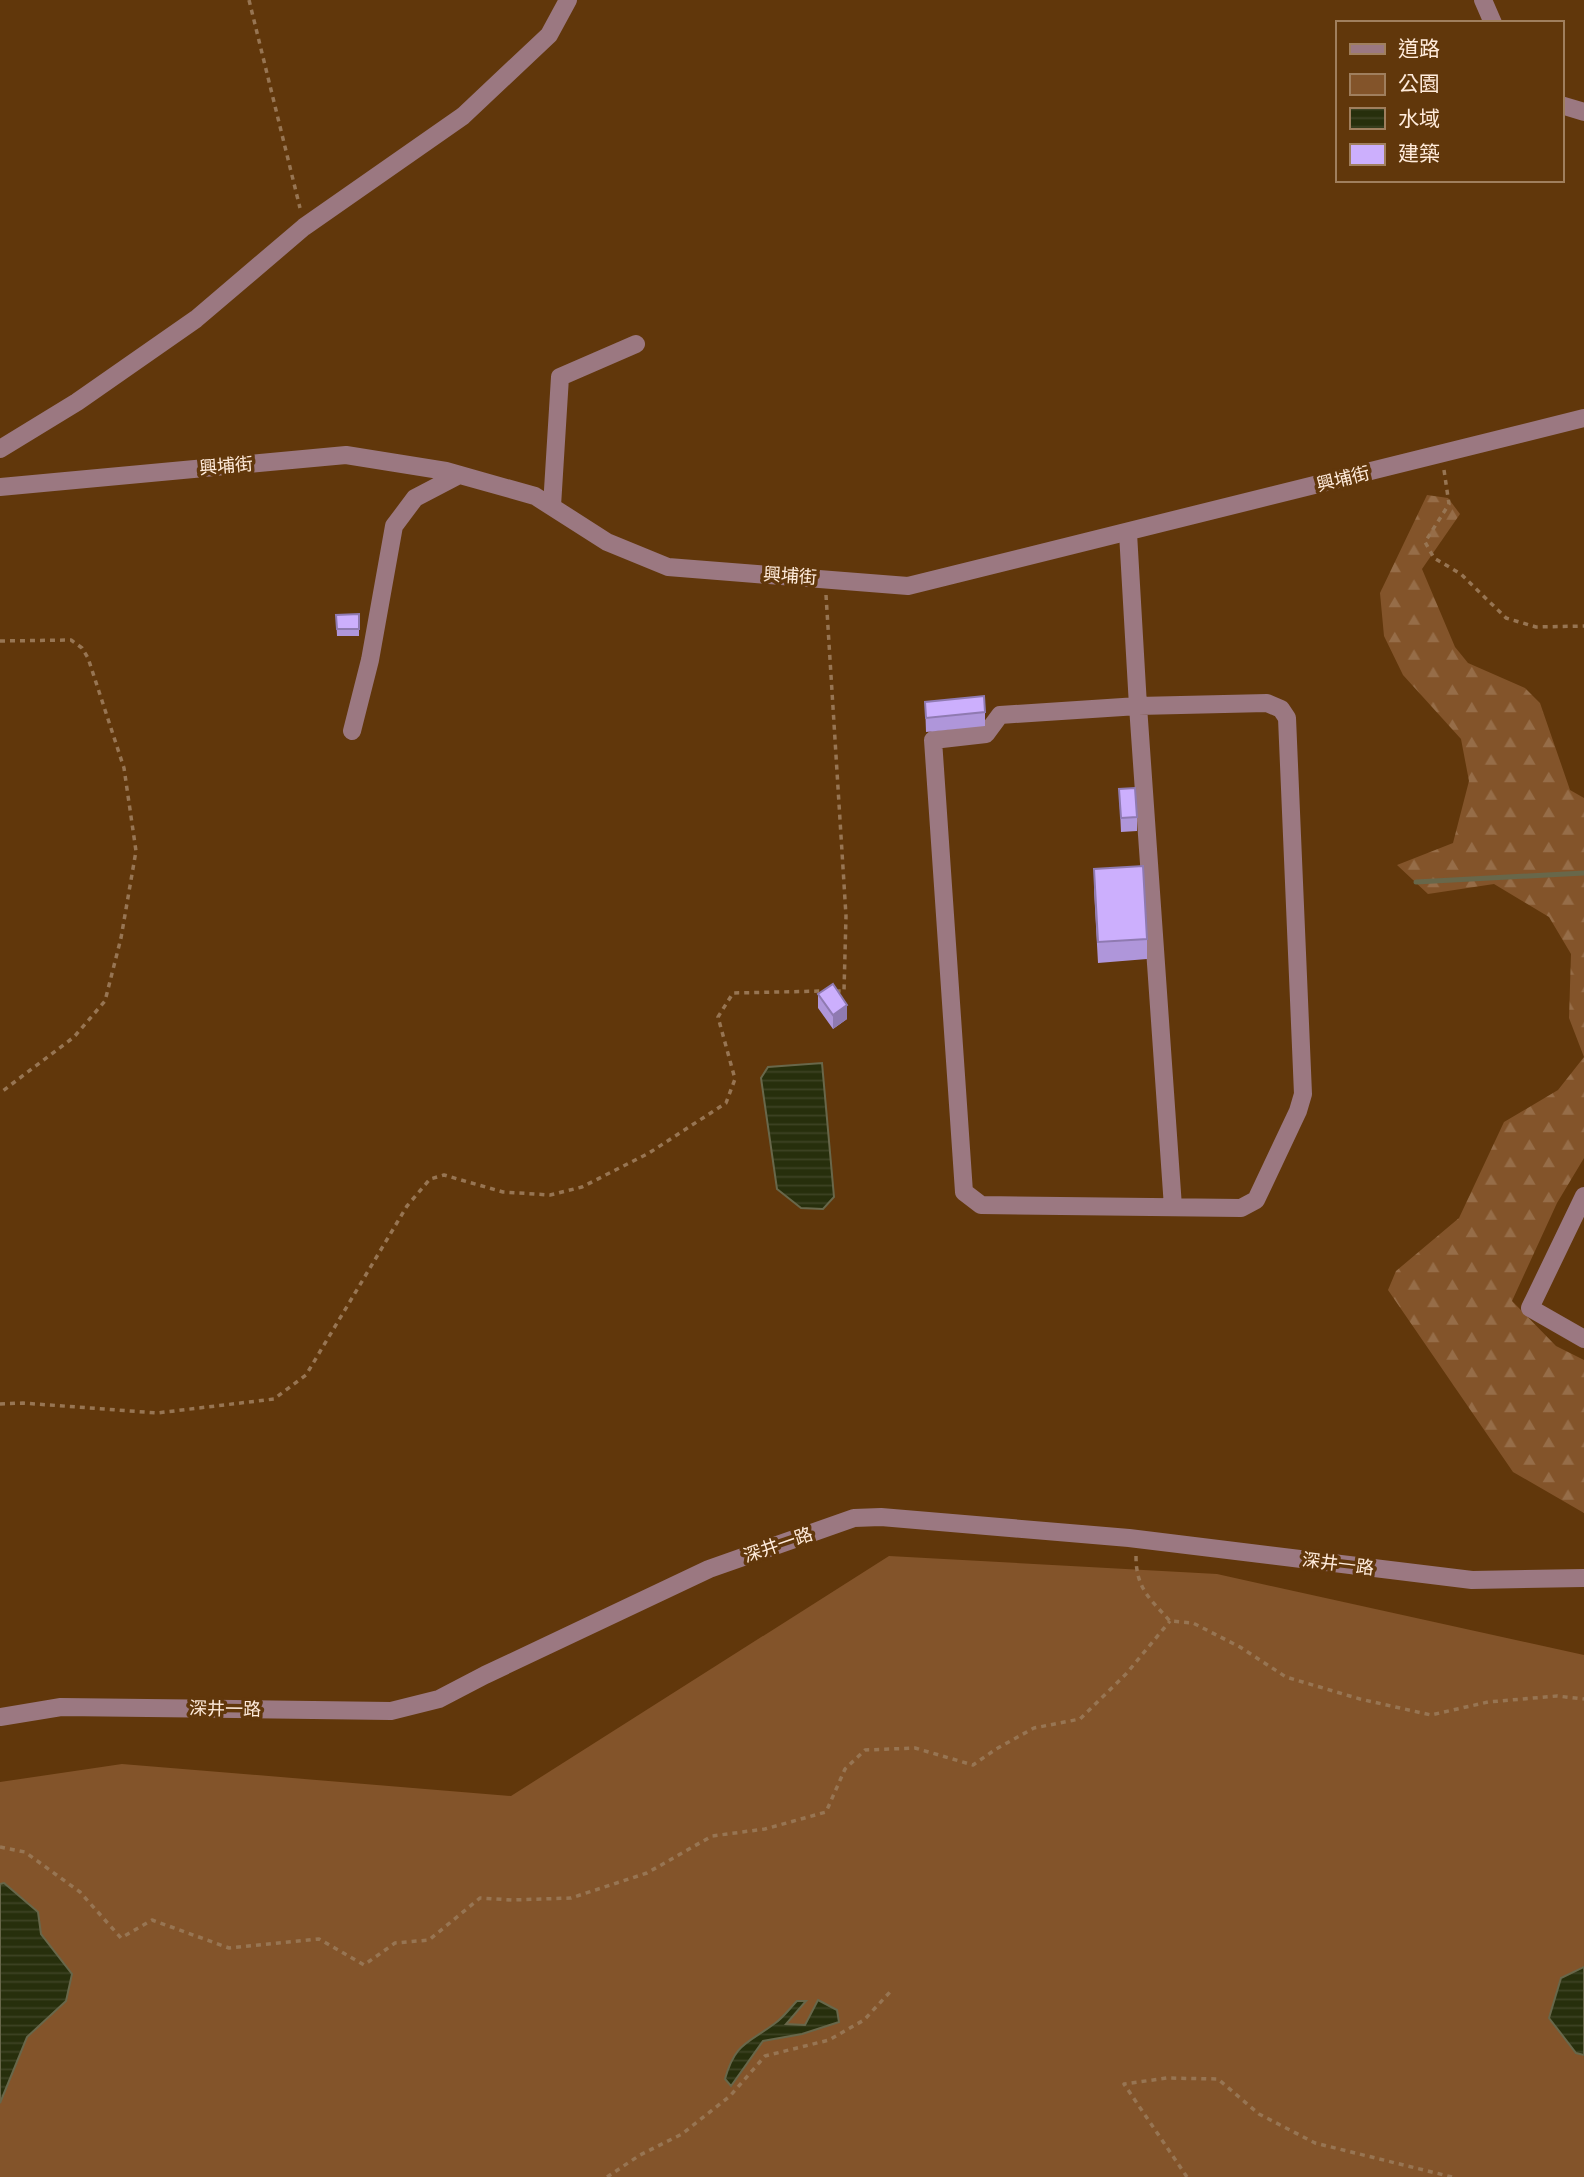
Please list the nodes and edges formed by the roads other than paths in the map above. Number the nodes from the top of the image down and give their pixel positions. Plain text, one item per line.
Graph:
1 (568, 0) edge
2 (1483, 0) edge
3 (1492, 21) edge
4 (1563, 107) edge
5 (1584, 112) edge
6 (636, 344) dead end
7 (1584, 418) edge
8 (0, 449) edge
9 (459, 475) junction
10 (0, 487) edge
11 (552, 506) junction
12 (1128, 533) junction
13 (1138, 706) junction
14 (352, 731) dead end
15 (1584, 1196) edge
16 (1172, 1207) junction
17 (1584, 1339) edge
18 (1584, 1578) edge
19 (0, 1717) edge

1 - 8 street
2 - 3 street
4 - 5 street
6 - 11 street
7 - 12 street, 興埔街
9 - 10 street, 興埔街
9 - 11 street, 興埔街
9 - 14 street
11 - 12 street, 興埔街
12 - 13 street
13 - 16 street
13 - 16 street
13 - 16 street
15 - 17 street
18 - 19 street, 深井一路

